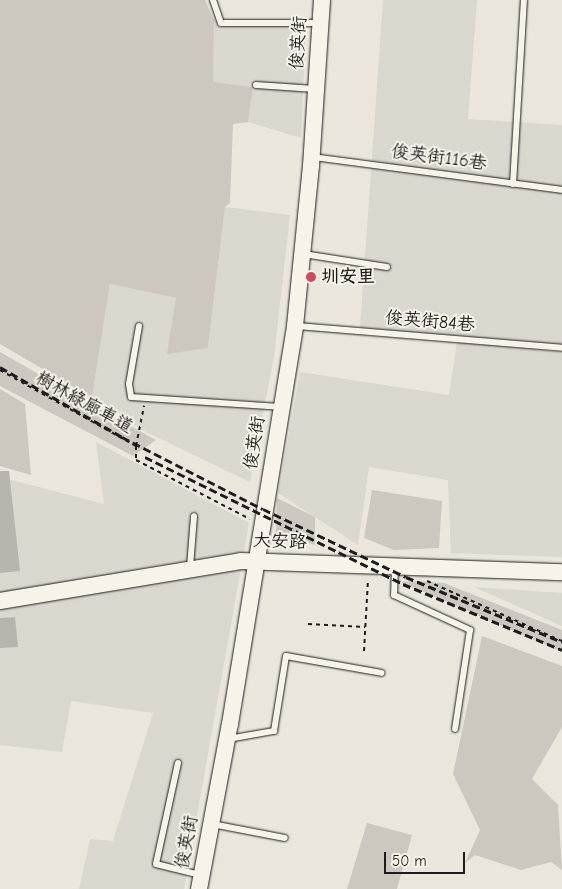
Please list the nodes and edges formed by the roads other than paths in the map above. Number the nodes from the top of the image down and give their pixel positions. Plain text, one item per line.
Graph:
1 (213, 0) edge
2 (322, 0) edge
3 (524, 0) edge
4 (320, 23) junction
5 (256, 85) dead end
6 (316, 89) junction
7 (312, 156) junction
8 (513, 184) junction
9 (562, 190) edge
10 (303, 254) junction
11 (387, 267) dead end
12 (139, 326) dead end
13 (295, 326) junction
14 (562, 348) edge
15 (281, 407) junction
16 (194, 516) dead end
17 (256, 562) junction
18 (395, 566) junction
19 (190, 569) junction
20 (562, 572) edge
21 (0, 601) edge
22 (382, 672) dead end
23 (455, 729) dead end
24 (227, 739) junction
25 (178, 763) dead end
26 (211, 824) junction
27 (286, 838) dead end
28 (200, 882) edge

1 - 4 lane
2 - 4 street, 俊英街
3 - 8 lane
4 - 6 street, 俊英街
5 - 6 lane
6 - 7 street, 俊英街
7 - 8 lane, 俊英街116巷
7 - 10 street, 俊英街
8 - 9 lane, 俊英街116巷
10 - 11 lane
10 - 13 street, 俊英街
12 - 15 lane
13 - 14 lane, 俊英街84巷
13 - 15 street, 俊英街
15 - 17 street, 俊英街
16 - 19 lane
17 - 18 street, 大安路
17 - 19 street, 大安路
17 - 24 street, 俊英街
18 - 20 street, 大安路
18 - 23 lane
19 - 21 street, 大安路
22 - 24 lane
24 - 26 street, 俊英街
25 - 28 lane
26 - 27 lane
26 - 28 street, 俊英街

